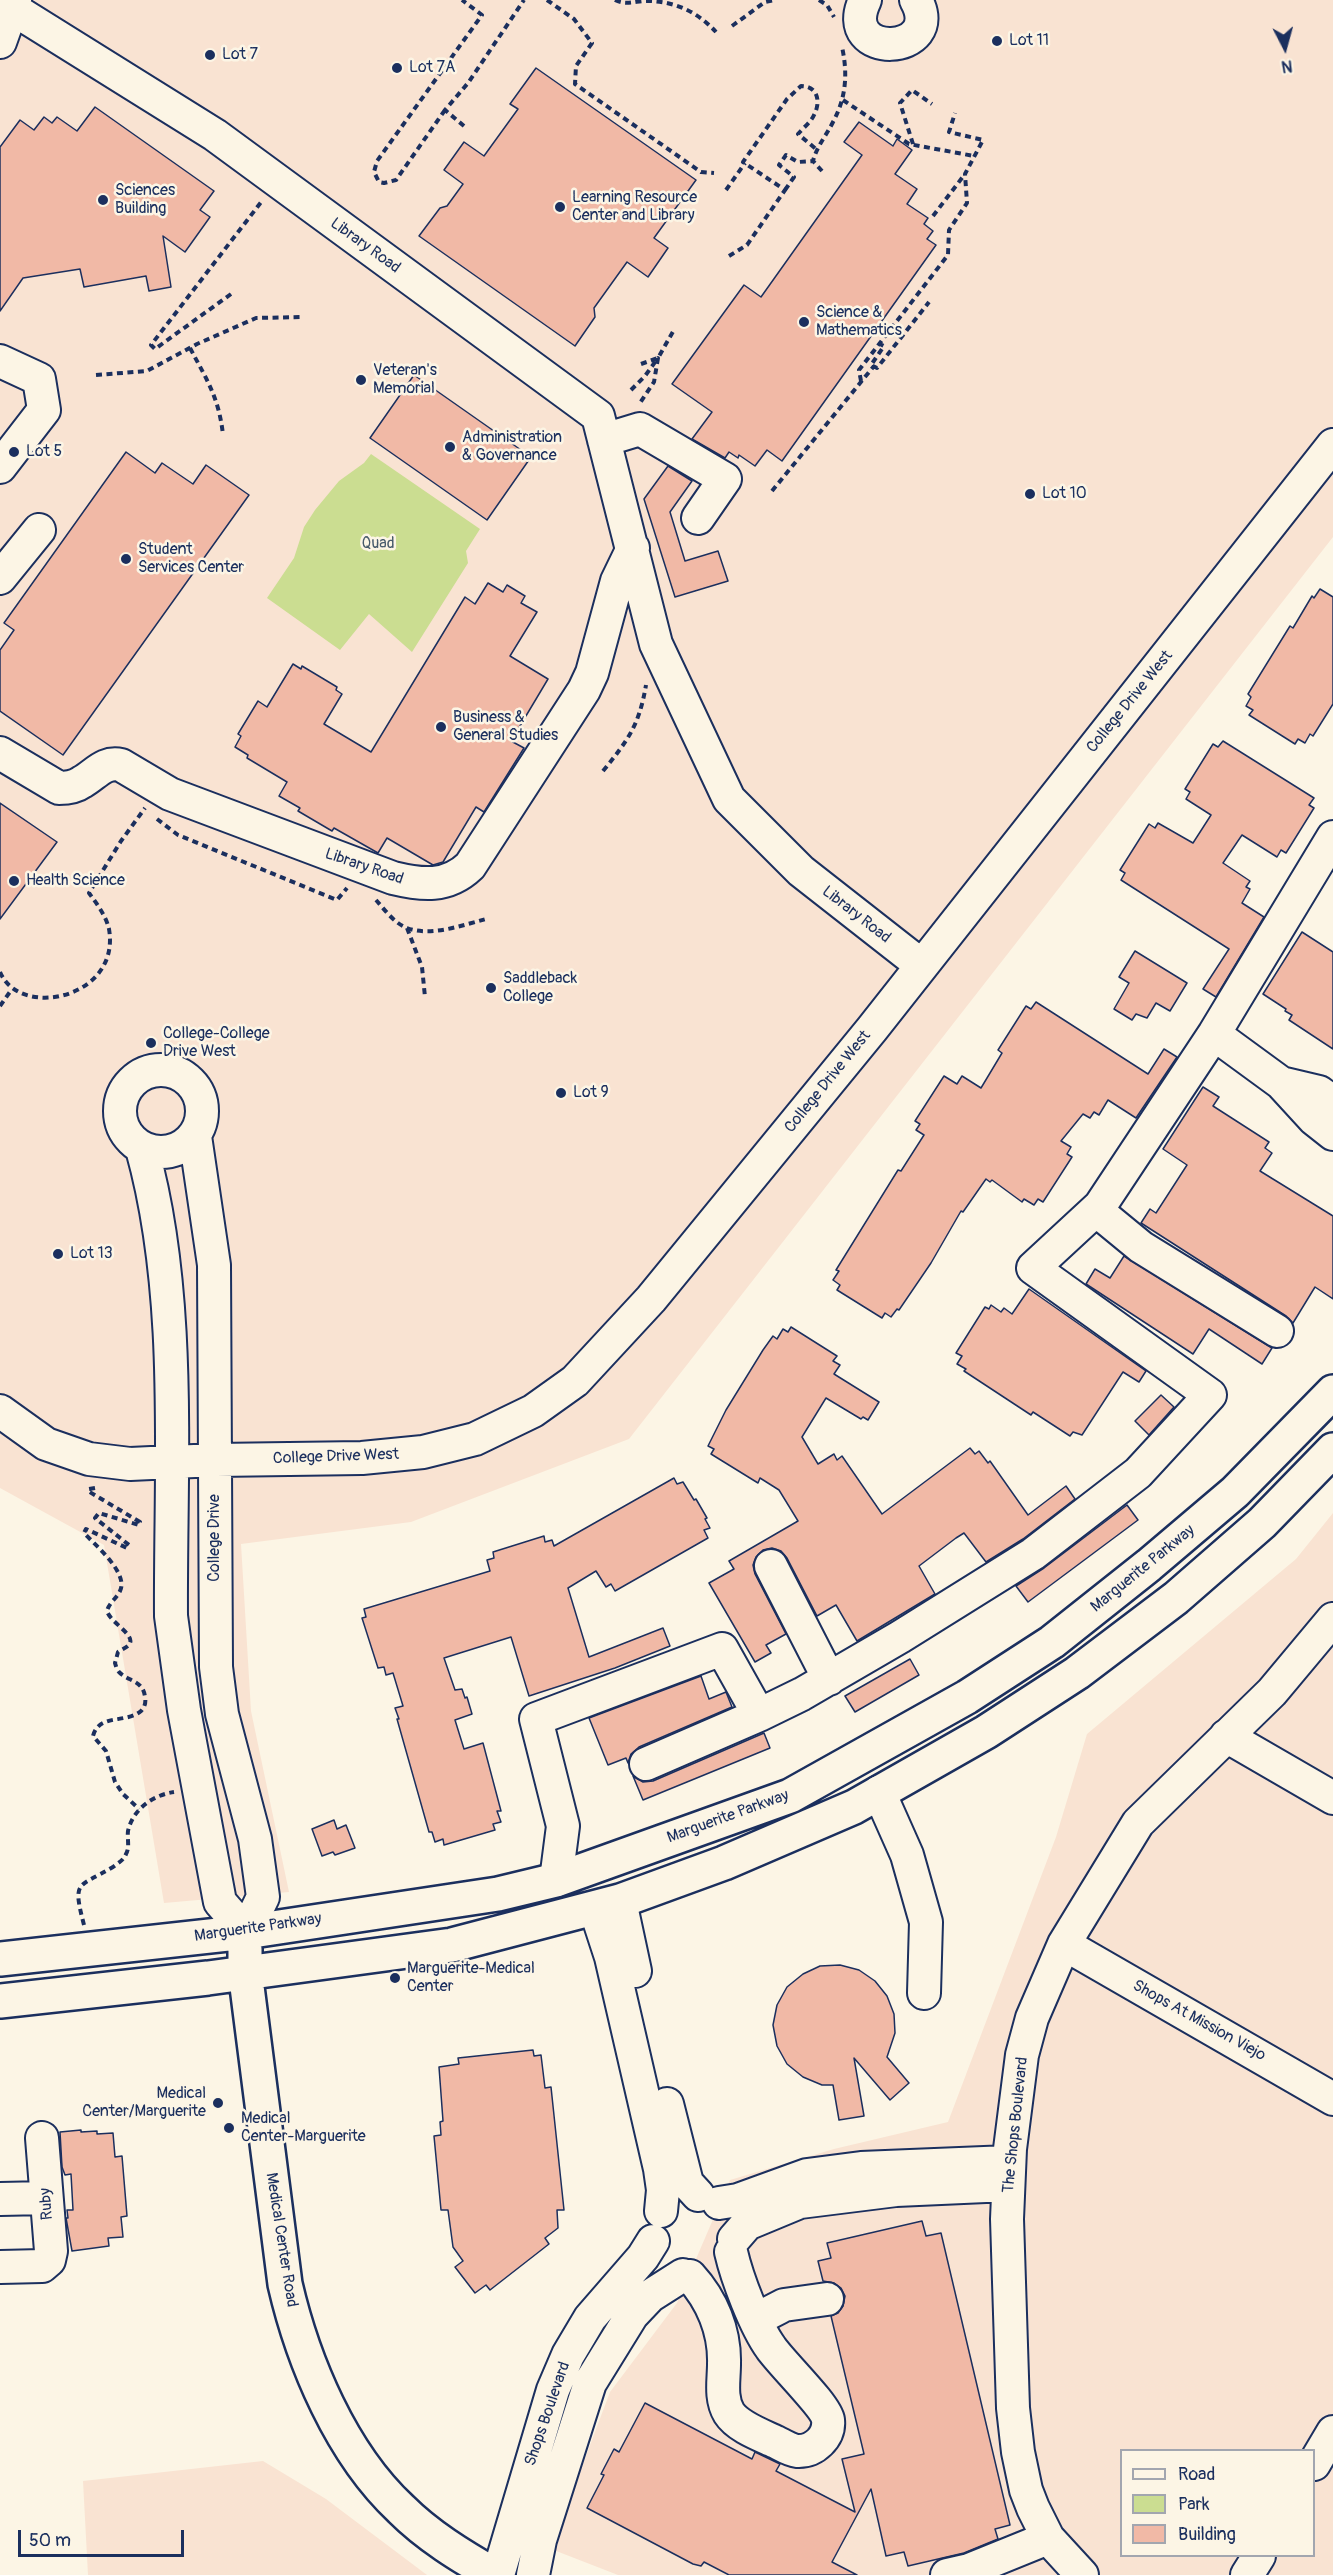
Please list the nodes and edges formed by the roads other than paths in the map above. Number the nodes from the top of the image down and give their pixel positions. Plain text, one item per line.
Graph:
1 (865, 0) edge
2 (916, 0) edge
3 (14, 5) edge
4 (0, 42) edge
5 (0, 361) edge
6 (604, 440) junction
7 (1333, 445) edge
8 (0, 467) edge
9 (698, 518) dead end
10 (39, 530) dead end
11 (633, 548) junction
12 (0, 578) edge
13 (0, 753) edge
14 (1332, 843) edge
15 (921, 965) junction
16 (1214, 1034) junction
17 (1281, 1083) junction
18 (1333, 1102) edge
19 (1333, 1134) edge
20 (195, 1136) junction
21 (142, 1149) junction
22 (1096, 1210) junction
23 (1277, 1331) dead end
24 (1333, 1392) edge
25 (0, 1411) edge
26 (1333, 1450) edge
27 (216, 1460) junction
28 (171, 1462) junction
29 (771, 1566) dead end
30 (1333, 1619) edge
31 (829, 1679) junction
32 (759, 1714) junction
33 (1226, 1736) junction
34 (646, 1764) dead end
35 (879, 1792) junction
36 (790, 1796) junction
37 (1333, 1798) edge
38 (556, 1880) junction
39 (607, 1904) junction
40 (246, 1932) junction
41 (1064, 1944) junction
42 (0, 1959) edge
43 (245, 1971) junction
44 (924, 1993) dead end
45 (0, 2001) edge
46 (1333, 2099) edge
47 (42, 2138) dead end
48 (1009, 2174) junction
49 (46, 2198) junction
50 (0, 2199) edge
51 (708, 2199) junction
52 (661, 2211) junction
53 (653, 2241) junction
54 (732, 2245) junction
55 (0, 2267) edge
56 (687, 2276) junction
57 (827, 2300) dead end
58 (757, 2319) junction
59 (1333, 2432) edge
60 (1315, 2462) edge
61 (1048, 2538) junction
62 (1257, 2557) edge
63 (938, 2571) edge
64 (496, 2575) edge
65 (533, 2575) edge
66 (1082, 2575) edge
67 (1247, 2575) edge

1 - 2 street
3 - 4 street
3 - 6 street, Library Road
5 - 8 street
6 - 9 street
6 - 11 street, Library Road
7 - 15 street, College Drive West
10 - 12 street
11 - 13 street, Library Road
11 - 15 street, Library Road
14 - 16 street
15 - 27 street, College Drive West
16 - 17 street
16 - 22 street
17 - 18 street
17 - 19 street
20 - 21 street
20 - 21 street, College Drive
20 - 27 street, College Drive
21 - 28 street, College Drive
22 - 23 street
22 - 31 street
24 - 36 main road, Marguerite Parkway
25 - 28 street, College Drive West
26 - 35 main road
27 - 28 street, College Drive West
27 - 40 street, College Drive
28 - 40 street, College Drive
29 - 31 street
30 - 33 street, The Shops Boulevard
31 - 32 street
32 - 34 street
32 - 38 street
33 - 37 street
33 - 41 street, The Shops Boulevard
35 - 39 main road
35 - 44 street
36 - 38 main road, Marguerite Parkway
36 - 39 main road
38 - 40 main road, Marguerite Parkway
39 - 43 main road
39 - 51 street
39 - 52 street, Shops Boulevard
40 - 42 main road, Marguerite Parkway
40 - 43 main road, College Drive
41 - 46 street, Shops At Mission Viejo
41 - 48 street, The Shops Boulevard
43 - 45 main road
43 - 64 main road, Medical Center Road
47 - 49 street, Ruby
48 - 51 street
48 - 54 street, Shops Boulevard
48 - 61 street, The Shops Boulevard
49 - 50 street
49 - 55 street, Ruby
51 - 52 street
51 - 54 street
52 - 53 street, Shops Boulevard
53 - 56 street
53 - 64 street, Shops Boulevard
54 - 56 street, Shops Boulevard
54 - 58 street
56 - 58 street
56 - 65 street, Shops Boulevard
57 - 58 street
59 - 60 street
61 - 63 street
61 - 66 street, The Shops Boulevard
62 - 67 street

